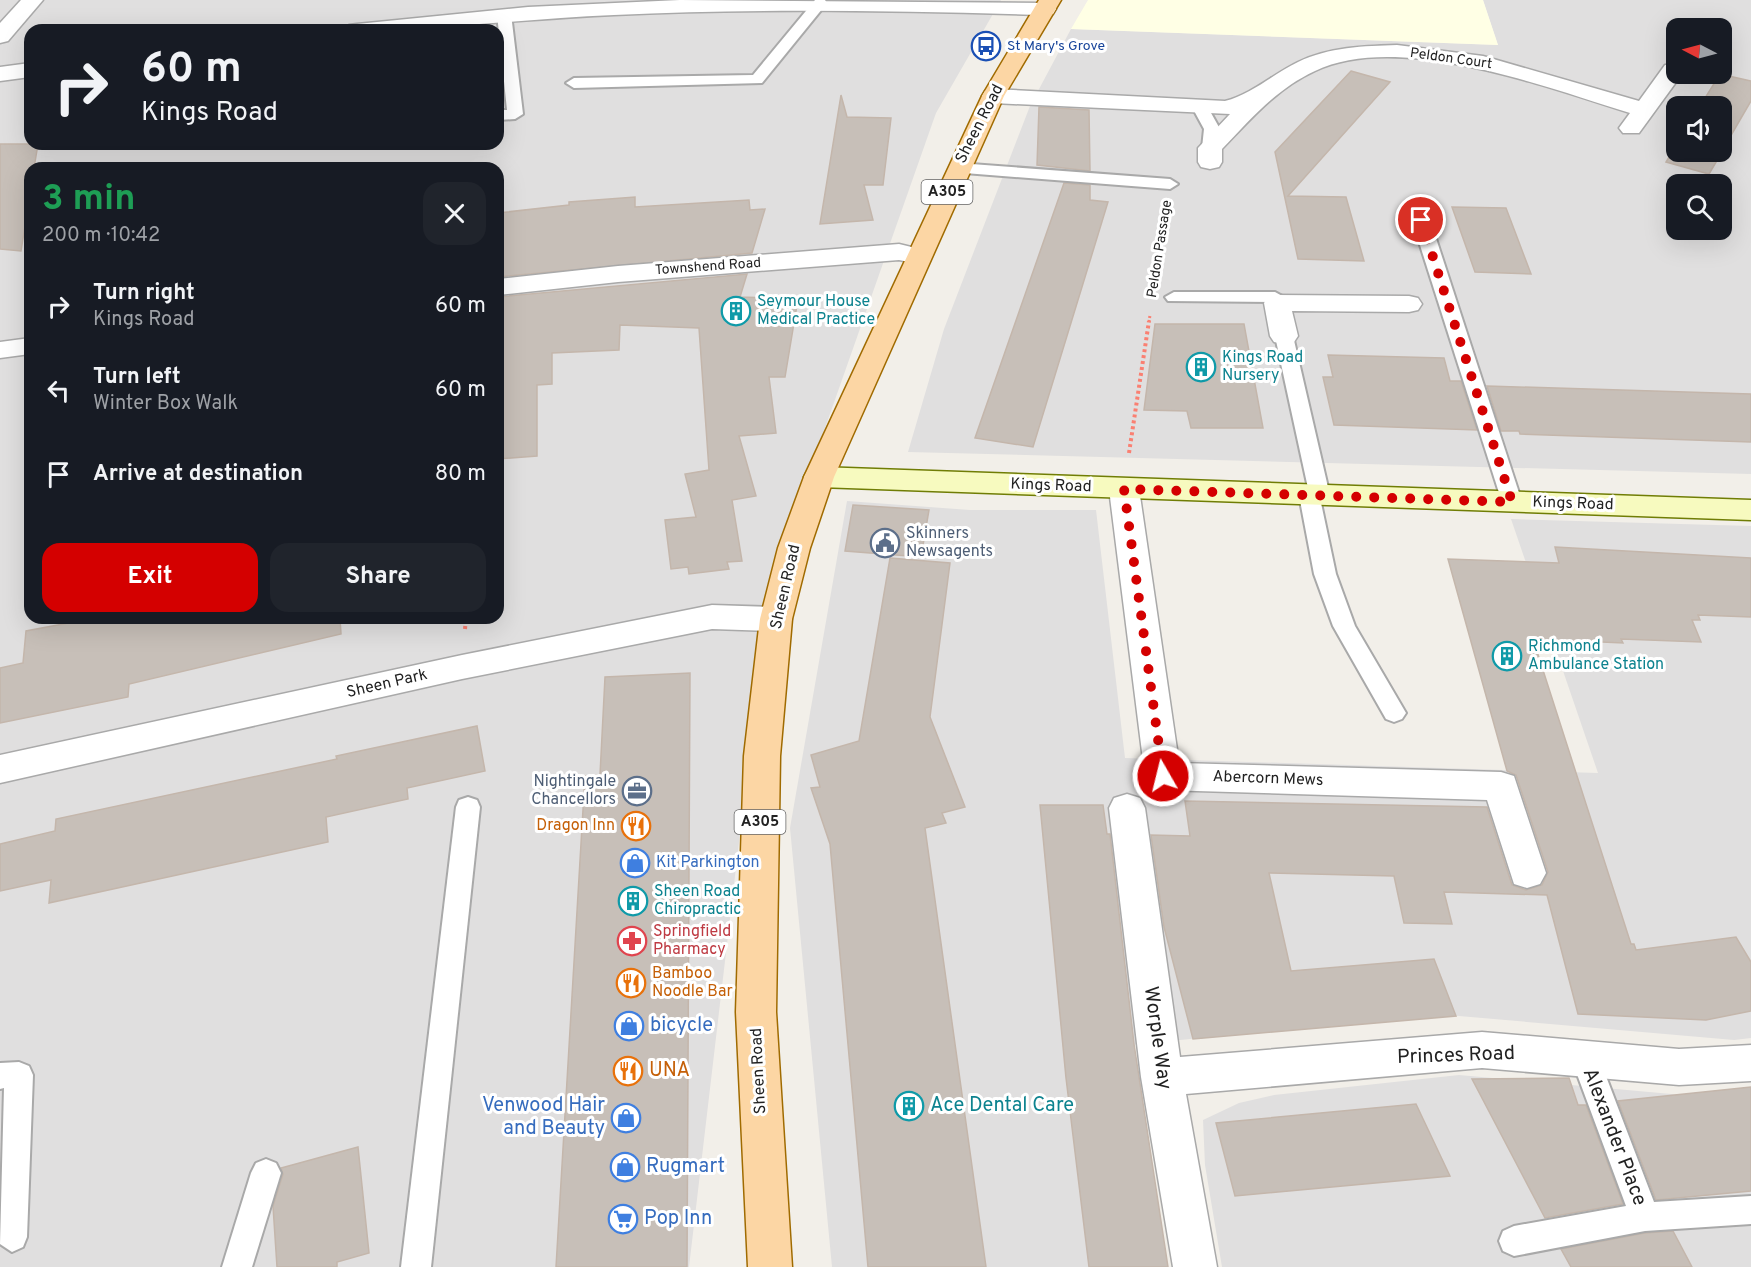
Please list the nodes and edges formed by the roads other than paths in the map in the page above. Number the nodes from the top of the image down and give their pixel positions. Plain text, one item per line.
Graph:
1 (32, 0) edge
2 (719, 2) edge
3 (820, 3) junction
4 (1048, 5) edge
5 (506, 7) edge
6 (396, 24) edge
7 (0, 36) edge
8 (24, 71) edge
9 (0, 74) edge
10 (1666, 80) edge
11 (574, 83) dead end
12 (993, 96) junction
13 (1261, 96) junction
14 (1200, 107) junction
15 (1644, 110) junction
16 (504, 115) edge
17 (1630, 130) dead end
18 (1210, 155) joint
19 (958, 168) junction
20 (1170, 184) road end
21 (1421, 220) dead end
22 (919, 256) junction
23 (504, 286) edge
24 (1274, 292) junction
25 (1174, 297) dead end
26 (1408, 304) dead end
27 (1284, 336) joint
28 (24, 347) edge
29 (0, 350) edge
30 (819, 477) junction
31 (1124, 489) junction
32 (1315, 495) junction
33 (1512, 502) junction
34 (1751, 510) edge
35 (776, 619) junction
36 (1394, 713) dead end
37 (0, 769) edge
38 (468, 807) dead end
39 (1127, 808) dead end
40 (1527, 873) dead end
41 (1584, 1058) junction
42 (1751, 1063) edge
43 (0, 1076) edge
44 (1162, 1077) junction
45 (266, 1173) dead end
46 (1751, 1210) edge
47 (1645, 1217) junction
48 (12, 1238) dead end
49 (1515, 1241) dead end
50 (237, 1267) edge
51 (416, 1267) edge
52 (770, 1267) edge
53 (1195, 1267) edge

1 - 7 street
2 - 3 street
2 - 5 street
3 - 4 street
3 - 11 lane
4 - 12 main road, Sheen Road / A305
5 - 6 street
5 - 16 lane
8 - 9 street
10 - 15 street
12 - 14 street, Peldon Court
12 - 19 main road, Sheen Road / A305
13 - 14 street, Peldon Court
13 - 15 street, Peldon Court
13 - 18 street, Peldon Court
14 - 18 lane
15 - 17 street
19 - 20 lane, Peldon Passage
19 - 22 main road, Sheen Road / A305
21 - 33 lane
22 - 23 street, Townshend Road
22 - 30 main road, Sheen Road / A305
24 - 25 lane
24 - 26 street
24 - 27 street
27 - 32 lane
28 - 29 street
30 - 31 street, Kings Road
30 - 35 main road, Sheen Road / A305
31 - 32 street, Kings Road
31 - 40 street, Abercorn Mews
32 - 33 street, Kings Road
32 - 36 lane
33 - 34 street, Kings Road
35 - 37 street, Sheen Park
35 - 52 main road, Sheen Road / A305
38 - 51 lane
39 - 44 street, Worple Way
41 - 42 street, Princes Road
41 - 44 street, Princes Road
41 - 47 lane, Alexander Place
43 - 48 lane
44 - 53 street, Worple Way
45 - 50 lane
46 - 47 lane, Alexander Place
47 - 49 lane

